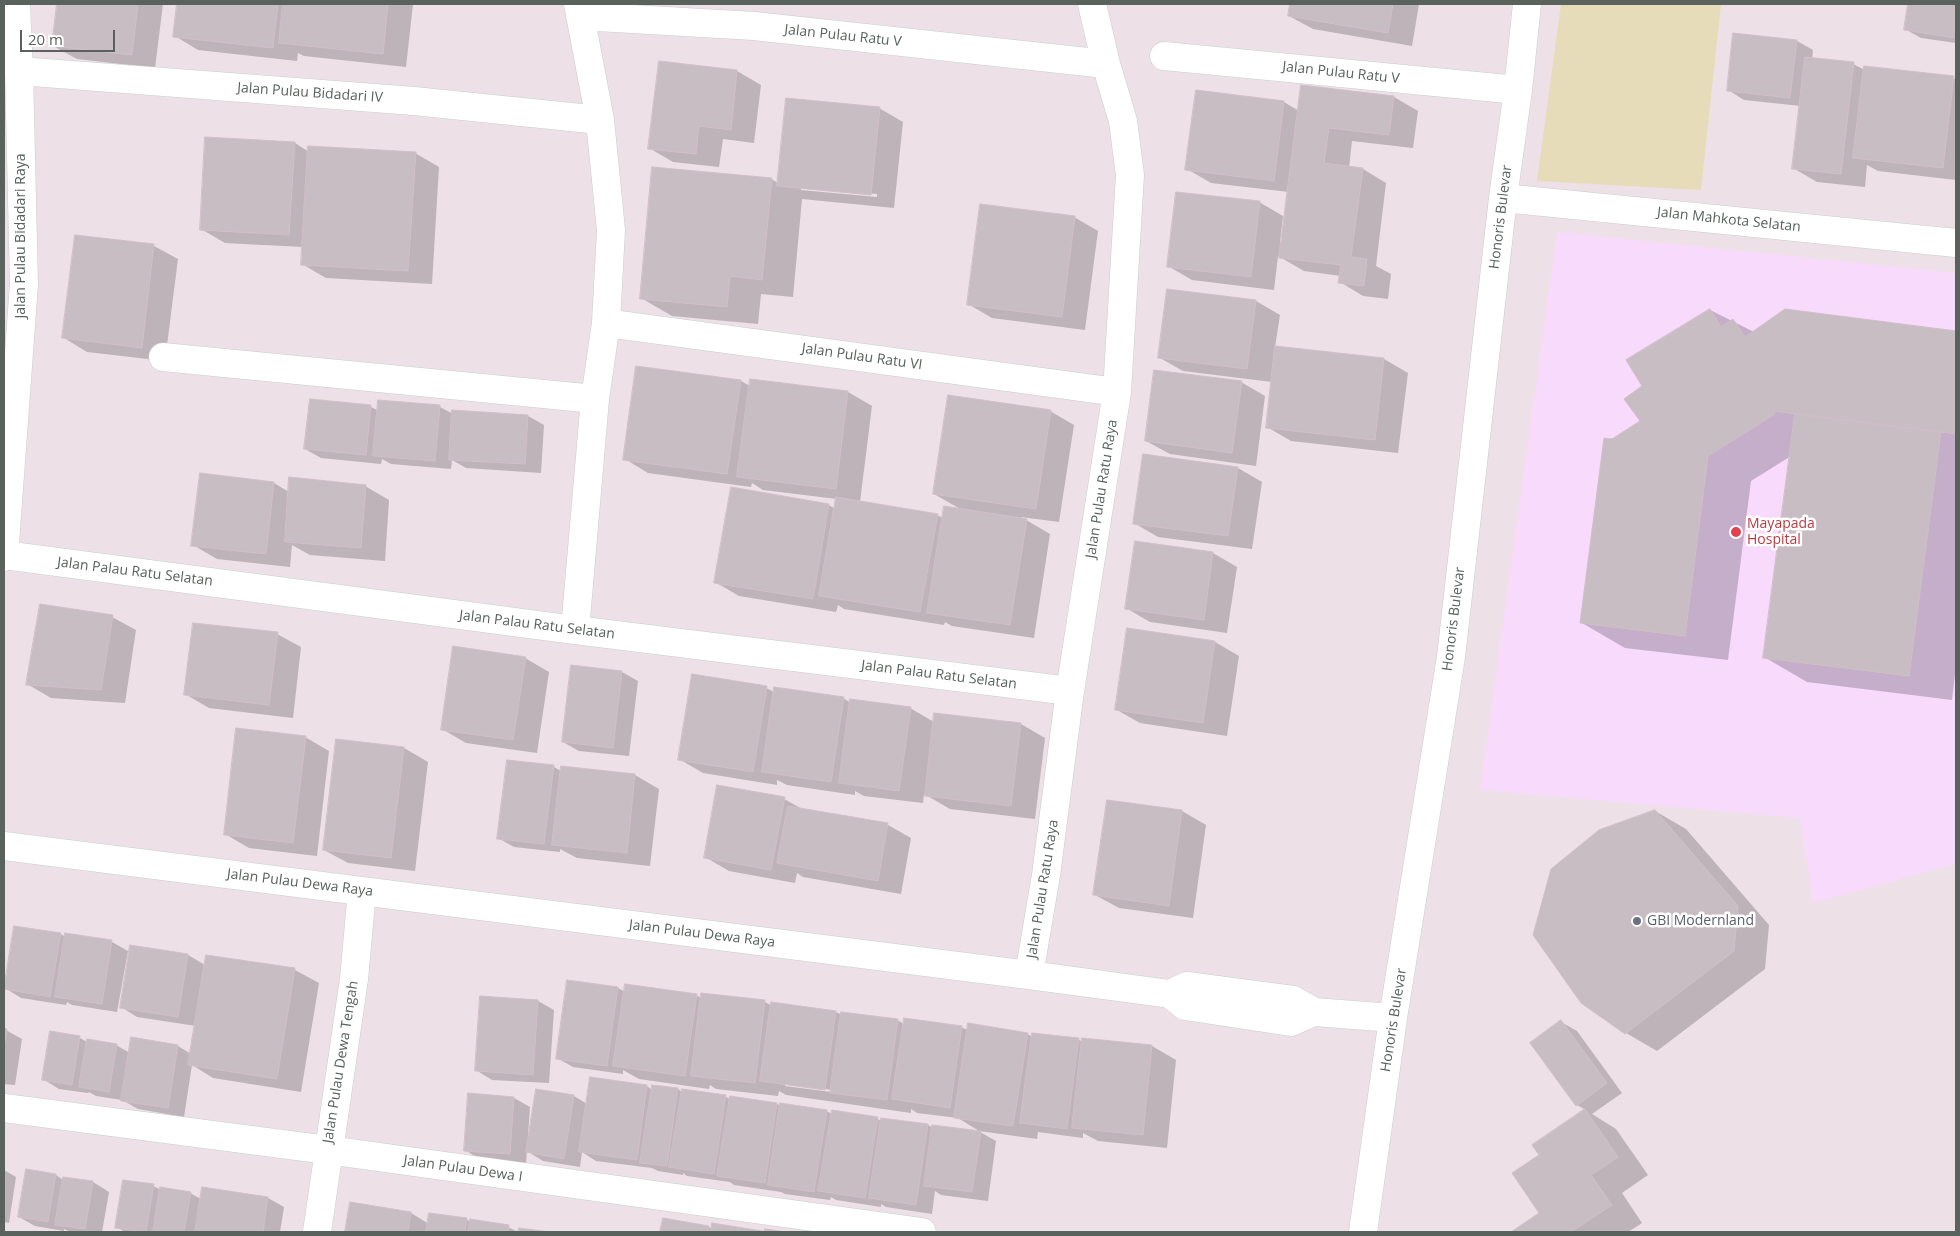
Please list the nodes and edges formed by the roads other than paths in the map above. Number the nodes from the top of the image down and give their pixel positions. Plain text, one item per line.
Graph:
1 (16, 4) edge
2 (1092, 4) edge
3 (1527, 4) edge
4 (579, 10) edge
5 (1164, 56) dead end
6 (1106, 64) junction
7 (19, 71) junction
8 (1518, 90) junction
9 (600, 120) junction
10 (1503, 198) junction
11 (1956, 243) edge
12 (606, 323) junction
13 (163, 357) dead end
14 (1117, 392) junction
15 (595, 399) junction
16 (4, 556) edge
17 (575, 630) junction
18 (1070, 691) junction
19 (4, 846) edge
20 (362, 891) junction
21 (1029, 975) junction
22 (1394, 1018) junction
23 (4, 1108) edge
24 (328, 1150) junction
25 (317, 1232) edge
26 (922, 1232) edge
27 (1363, 1232) edge

1 - 7 street, Jalan Pulau Bidadari Raya
2 - 6 street, Jalan Pulau Ratu Raya
3 - 8 street, Honoris Bulevar
4 - 6 street, Jalan Pulau Ratu V
4 - 9 street
5 - 8 street, Jalan Pulau Ratu V
6 - 14 street, Jalan Pulau Ratu Raya
7 - 9 street, Jalan Pulau Bidadari IV
7 - 16 street, Jalan Pulau Bidadari Raya
8 - 10 street, Honoris Bulevar
9 - 12 street
10 - 11 street, Jalan Mahkota Selatan
10 - 22 street, Honoris Bulevar
12 - 14 street, Jalan Pulau Ratu VI
12 - 15 street
13 - 15 street
14 - 18 street, Jalan Pulau Ratu Raya
15 - 17 street
16 - 17 street, Jalan Palau Ratu Selatan
17 - 18 street, Jalan Palau Ratu Selatan
18 - 21 street, Jalan Pulau Ratu Raya
19 - 20 street, Jalan Pulau Dewa Raya
20 - 21 street, Jalan Pulau Dewa Raya
20 - 24 street, Jalan Pulau Dewa Tengah
21 - 22 street, Jalan Pulau Dewa Raya
22 - 27 street, Honoris Bulevar
23 - 24 street, Jalan Pulau Dewa I
24 - 25 street, Jalan Pulau Dewa Tengah
24 - 26 street, Jalan Pulau Dewa I

